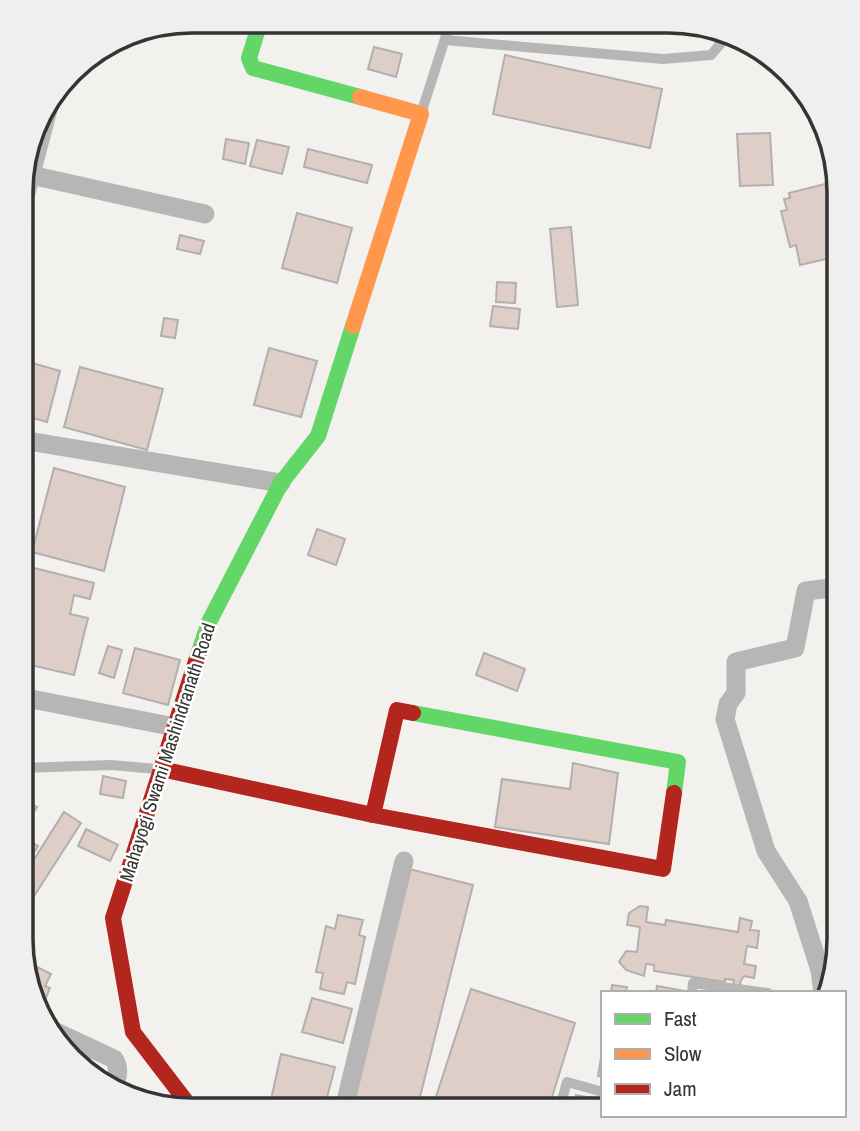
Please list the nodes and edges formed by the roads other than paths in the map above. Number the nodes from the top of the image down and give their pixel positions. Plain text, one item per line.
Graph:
1 (257, 33) edge
2 (447, 33) edge
3 (445, 40) junction
4 (721, 43) edge
5 (421, 114) junction
6 (35, 176) edge
7 (205, 214) dead end
8 (33, 442) edge
9 (281, 483) junction
10 (826, 589) edge
11 (33, 699) edge
12 (175, 727) junction
13 (33, 768) edge
14 (161, 769) junction
15 (373, 815) junction
16 (404, 861) dead end
17 (821, 979) edge
18 (692, 991) edge
19 (753, 991) edge
20 (68, 1037) edge
21 (116, 1078) edge
22 (601, 1091) edge
23 (183, 1097) edge
24 (347, 1098) edge
25 (562, 1098) edge

1 - 5 street
2 - 3 lane
3 - 4 lane
3 - 5 lane
5 - 9 street, Mahayogi Swami Mashindranath Road
6 - 7 street
8 - 9 street
9 - 12 street, Mahayogi Swami Mashindranath Road
10 - 17 street
11 - 12 street
12 - 14 street, Mahayogi Swami Mashindranath Road
13 - 14 lane
14 - 15 street
14 - 23 street, Mahayogi Swami Mashindranath Road
15 - 15 street
16 - 24 street
18 - 19 lane
20 - 21 street
22 - 25 lane

